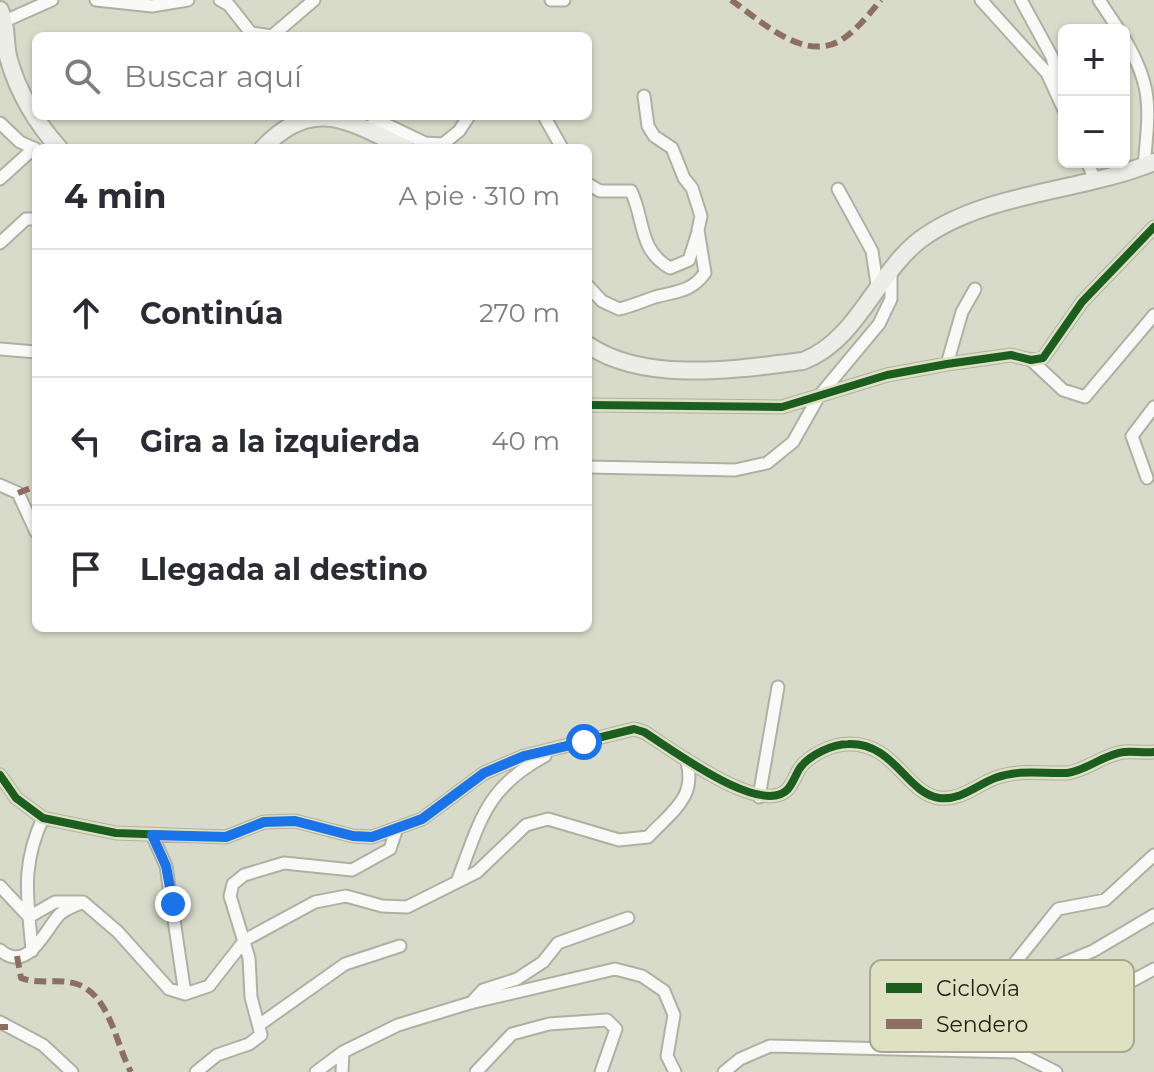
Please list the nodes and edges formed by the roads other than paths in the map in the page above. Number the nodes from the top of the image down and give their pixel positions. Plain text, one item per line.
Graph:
1 (52, 0) edge
2 (96, 0) edge
3 (188, 0) edge
4 (220, 0) edge
5 (314, 0) edge
6 (551, 0) edge
7 (564, 0) edge
8 (981, 0) edge
9 (1021, 0) edge
10 (1099, 0) edge
11 (2, 16) edge
12 (1115, 24) edge
13 (250, 32) edge
14 (277, 32) edge
15 (1130, 48) edge
16 (3, 54) edge
17 (644, 96) dead end
18 (1060, 96) edge
19 (1058, 97) edge
20 (32, 110) edge
21 (37, 120) edge
22 (300, 120) edge
23 (342, 120) edge
24 (466, 120) edge
25 (546, 120) edge
26 (0, 123) edge
27 (368, 127) junction
28 (55, 144) edge
29 (268, 144) edge
30 (399, 144) edge
31 (443, 144) edge
32 (443, 144) edge
33 (560, 144) edge
34 (32, 147) edge
35 (32, 152) edge
36 (1149, 164) edge
37 (1090, 168) edge
38 (0, 179) edge
39 (1095, 179) junction
40 (592, 186) edge
41 (838, 189) dead end
42 (32, 219) edge
43 (1154, 227) edge
44 (698, 230) junction
45 (0, 243) edge
46 (891, 274) junction
47 (975, 289) dead end
48 (592, 290) edge
49 (879, 292) junction
50 (1154, 315) edge
51 (592, 347) edge
52 (0, 349) edge
53 (32, 352) edge
54 (1031, 360) junction
55 (947, 364) junction
56 (819, 396) junction
57 (592, 405) edge
58 (1154, 407) edge
59 (592, 467) edge
60 (1147, 478) dead end
61 (0, 485) edge
62 (32, 523) edge
63 (778, 687) dead end
64 (557, 750) junction
65 (1154, 752) edge
66 (686, 759) junction
67 (0, 775) edge
68 (759, 797) junction
69 (43, 818) junction
70 (396, 831) junction
71 (152, 835) junction
72 (1154, 855) edge
73 (457, 882) junction
74 (0, 886) edge
75 (83, 902) junction
76 (1154, 915) edge
77 (29, 917) junction
78 (628, 918) dead end
79 (245, 940) junction
80 (400, 946) dead end
81 (0, 950) edge
82 (32, 951) junction
83 (1017, 960) edge
84 (1071, 960) edge
85 (1154, 969) edge
86 (1134, 980) edge
87 (185, 994) junction
88 (470, 1003) junction
89 (0, 1022) edge
90 (259, 1025) junction
91 (870, 1048) edge
92 (343, 1052) junction
93 (1016, 1052) edge
94 (72, 1072) edge
95 (196, 1072) edge
96 (316, 1072) edge
97 (342, 1072) edge
98 (476, 1072) edge
99 (601, 1072) edge
100 (675, 1072) edge
101 (724, 1072) edge
102 (1056, 1072) edge

1 - 11 street
2 - 3 street
4 - 13 street
5 - 14 street
6 - 7 street
8 - 19 street
9 - 18 street
10 - 12 street
11 - 16 main road
15 - 36 street
16 - 20 main road
17 - 44 street
21 - 28 main road
22 - 29 main road
23 - 27 main road
24 - 32 street
25 - 33 street
26 - 34 street
27 - 30 main road
27 - 31 street
35 - 38 street
36 - 39 main road
37 - 39 street
39 - 46 main road
40 - 44 street
41 - 49 street
42 - 45 street
43 - 54 street
44 - 48 street
46 - 49 main road
46 - 56 street
47 - 55 street
49 - 51 main road
50 - 54 street
52 - 53 street
54 - 55 street
55 - 56 street
56 - 57 street
56 - 59 street
58 - 60 street
61 - 62 street
63 - 68 street
64 - 66 street
64 - 70 street
64 - 73 street
65 - 68 street
66 - 68 street
66 - 73 street
67 - 69 street
69 - 71 street
69 - 77 street
70 - 71 street
70 - 79 street
71 - 87 street
72 - 83 street
73 - 79 street
74 - 77 street
75 - 77 street
75 - 82 street
75 - 87 street
76 - 84 street
77 - 82 street
78 - 88 street
79 - 87 street
79 - 90 street
80 - 90 street
81 - 82 street
85 - 86 street
88 - 92 street
88 - 100 street
89 - 94 street
90 - 95 street
91 - 101 street
92 - 96 street
92 - 97 street
93 - 102 street
98 - 99 street

